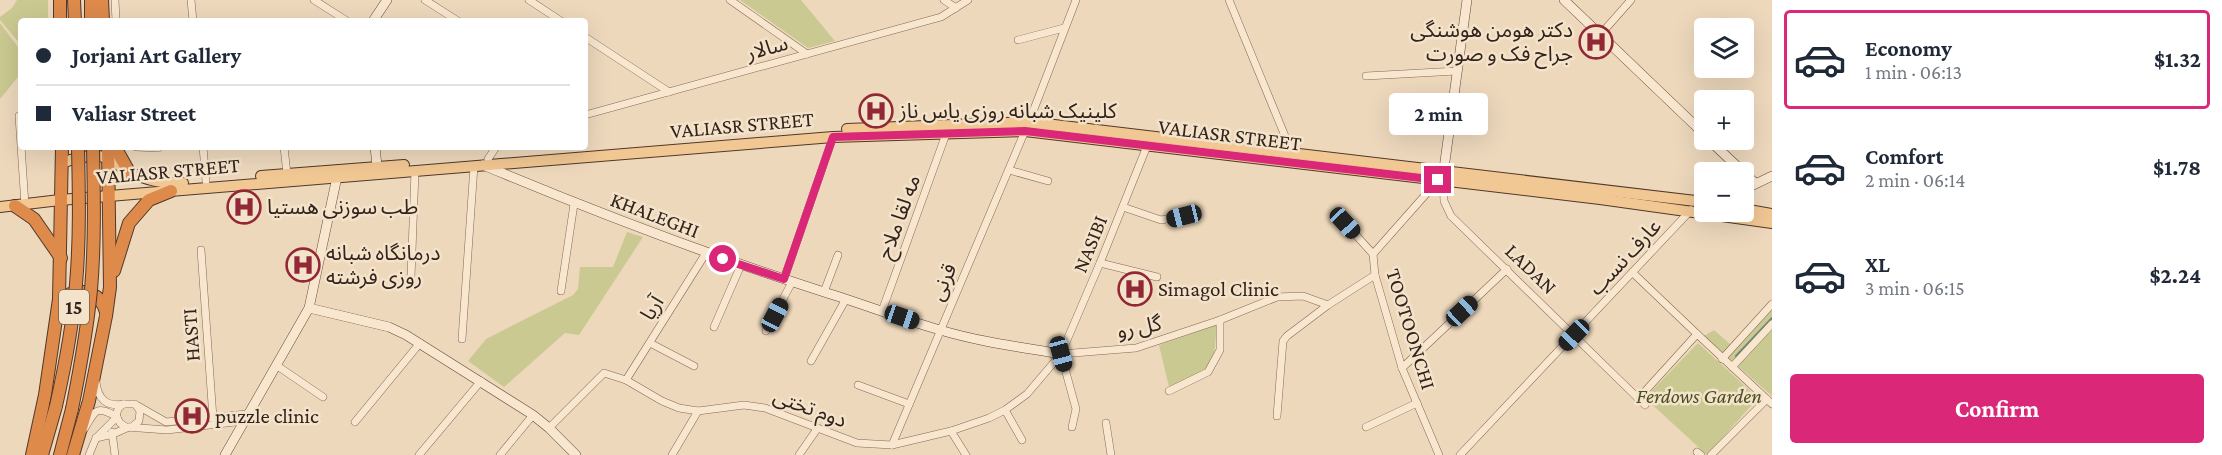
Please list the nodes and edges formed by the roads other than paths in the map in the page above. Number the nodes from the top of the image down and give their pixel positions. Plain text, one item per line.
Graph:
1 (60, 0) edge
2 (74, 0) edge
3 (91, 0) edge
4 (102, 0) edge
5 (116, 0) edge
6 (191, 0) edge
7 (314, 0) edge
8 (387, 0) edge
9 (425, 0) edge
10 (529, 0) edge
11 (730, 0) edge
12 (944, 0) edge
13 (968, 0) edge
14 (1076, 0) edge
15 (1229, 0) edge
16 (1467, 0) edge
17 (1564, 0) edge
18 (1631, 0) edge
19 (956, 8) junction
20 (60, 18) edge
21 (75, 18) edge
22 (95, 18) edge
23 (96, 18) edge
24 (116, 18) edge
25 (193, 18) edge
26 (341, 18) edge
27 (375, 18) edge
28 (453, 18) edge
29 (556, 18) edge
30 (1064, 28) junction
31 (1600, 35) junction
32 (588, 39) edge
33 (1018, 40) dead end
34 (807, 54) junction
35 (1457, 71) junction
36 (1366, 76) dead end
37 (669, 92) junction
38 (588, 114) edge
39 (1694, 124) edge
40 (1027, 127) junction
41 (946, 134) junction
42 (833, 137) junction
43 (1147, 146) junction
44 (19, 150) edge
45 (62, 150) edge
46 (78, 150) edge
47 (93, 150) edge
48 (117, 150) edge
49 (203, 150) edge
50 (284, 150) edge
51 (375, 150) edge
52 (494, 150) edge
53 (1720, 150) edge
54 (108, 152) edge
55 (1292, 153) junction
56 (62, 163) junction
57 (482, 164) junction
58 (377, 166) junction
59 (1009, 170) junction
60 (415, 171) junction
61 (129, 172) junction
62 (287, 174) junction
63 (1772, 176) edge
64 (337, 177) junction
65 (1443, 180) junction
66 (1048, 181) dead end
67 (206, 182) junction
68 (1755, 183) joint
69 (172, 187) junction
70 (1427, 193) dead end
71 (109, 196) junction
72 (60, 200) junction
73 (1694, 200) edge
74 (574, 204) junction
75 (20, 205) junction
76 (0, 207) edge
77 (1123, 207) junction
78 (1694, 207) edge
79 (1690, 211) junction
80 (1694, 211) edge
81 (1754, 211) edge
82 (1197, 213) dead end
83 (1772, 214) edge
84 (1754, 220) edge
85 (1345, 223) dead end
86 (1772, 223) edge
87 (201, 250) dead end
88 (706, 253) junction
89 (1373, 254) junction
90 (838, 255) dead end
91 (62, 258) junction
92 (1100, 263) junction
93 (741, 265) junction
94 (1508, 269) junction
95 (1633, 273) junction
96 (1375, 274) junction
97 (411, 277) dead end
98 (1157, 277) dead end
99 (788, 281) junction
100 (110, 287) junction
101 (561, 291) dead end
102 (824, 292) junction
103 (59, 299) junction
104 (846, 299) junction
105 (1772, 304) edge
106 (1328, 305) junction
107 (309, 308) junction
108 (882, 311) junction
109 (106, 316) junction
110 (1220, 320) junction
111 (1772, 324) edge
112 (714, 327) dead end
113 (940, 330) junction
114 (766, 331) dead end
115 (1694, 331) junction
116 (1574, 335) junction
117 (462, 339) dead end
118 (420, 343) junction
119 (650, 343) junction
120 (1061, 354) junction
121 (98, 358) junction
122 (1722, 359) junction
123 (811, 361) dead end
124 (276, 365) junction
125 (694, 366) dead end
126 (1732, 367) junction
127 (1402, 368) junction
128 (626, 380) junction
129 (481, 381) junction
130 (858, 385) dead end
131 (1168, 391) dead end
132 (323, 397) dead end
133 (1638, 399) junction
134 (1769, 401) edge
135 (127, 403) junction
136 (1417, 403) junction
137 (135, 404) junction
138 (909, 404) junction
139 (1645, 405) dead end
140 (1005, 410) junction
141 (698, 411) junction
142 (533, 415) junction
143 (1277, 416) dead end
144 (117, 417) junction
145 (213, 418) junction
146 (245, 418) junction
147 (355, 422) dead end
148 (1106, 423) dead end
149 (109, 427) junction
150 (131, 427) junction
151 (1072, 427) dead end
152 (1366, 427) dead end
153 (549, 428) junction
154 (817, 429) junction
155 (951, 431) junction
156 (114, 434) junction
157 (96, 438) junction
158 (1022, 440) dead end
159 (892, 445) junction
160 (75, 449) edge
161 (1436, 454) edge
162 (32, 455) edge
163 (42, 455) edge
164 (60, 455) edge
165 (89, 455) edge
166 (115, 455) edge
167 (225, 455) edge
168 (419, 455) edge
169 (500, 455) edge
170 (576, 455) edge
171 (672, 455) edge
172 (799, 455) edge
173 (966, 455) edge
174 (1111, 455) edge
175 (1460, 455) edge
176 (1711, 455) edge

1 - 20 highway
2 - 21 highway
3 - 22 highway
4 - 23 highway
5 - 24 street
6 - 25 street
7 - 26 street
8 - 27 street
9 - 28 street
10 - 29 street
11 - 34 street
12 - 19 street
13 - 19 street, سالار
14 - 30 street, قرنی
15 - 55 street
16 - 35 street
17 - 31 street
18 - 31 street
19 - 34 street, سالار
30 - 33 street
30 - 40 street, قرنی
31 - 39 street
32 - 37 street
34 - 37 street, سالار
35 - 36 street
35 - 65 street
37 - 38 street, سالار
40 - 41 main road, VALIASR STREET
40 - 43 main road, VALIASR STREET
40 - 55 main road, VALIASR STREET
40 - 57 main road, VALIASR STREET
40 - 59 street, قرنی
41 - 42 main road, VALIASR STREET
41 - 108 street, مه لقا ملاح
42 - 57 main road, VALIASR STREET
42 - 99 street
43 - 65 main road, VALIASR STREET
43 - 77 street, NASIBI
44 - 75 street
45 - 56 highway
46 - 163 highway, 15, bridge
47 - 164 highway, 15, bridge
48 - 61 highway
49 - 67 street
50 - 62 street
51 - 58 street
52 - 57 street
53 - 68 street
54 - 56 main road, VALIASR STREET
54 - 61 main road, VALIASR STREET
54 - 71 highway
55 - 73 main road, VALIASR STREET
56 - 72 highway
57 - 58 main road, VALIASR STREET
57 - 60 main road, VALIASR STREET
57 - 74 street, KHALEGHI
57 - 117 street
58 - 62 main road, VALIASR STREET
59 - 66 street
59 - 113 street, قرنی
60 - 64 main road, VALIASR STREET
60 - 97 street
61 - 69 main road, VALIASR STREET
62 - 67 main road, VALIASR STREET
63 - 68 street
64 - 69 main road, VALIASR STREET
64 - 107 street
65 - 79 main road, VALIASR STREET
65 - 94 street, LADAN
67 - 69 main road, VALIASR STREET
69 - 71 main road, VALIASR STREET
69 - 100 highway
70 - 89 street, TOOTOONCHI
71 - 72 main road, VALIASR STREET
71 - 100 highway
72 - 75 main road, VALIASR STREET
72 - 91 highway
74 - 88 street, KHALEGHI
74 - 101 street
75 - 76 main road, VALIASR STREET
75 - 91 highway
77 - 82 street
77 - 92 street, NASIBI
78 - 79 street, عارف نسب
79 - 80 main road, VALIASR STREET
79 - 95 street, عارف نسب
81 - 83 main road
84 - 86 main road, VALIASR STREET
85 - 89 street
87 - 145 street, HASTI
88 - 93 street, KHALEGHI
88 - 119 street, آریا
89 - 96 street, TOOTOONCHI
90 - 102 street
91 - 103 highway
92 - 98 street
92 - 120 street, NASIBI
93 - 99 street, KHALEGHI
93 - 112 street
94 - 116 street, LADAN
94 - 127 street
95 - 115 street
95 - 116 street, عارف نسب
96 - 106 street
96 - 127 street, TOOTOONCHI
99 - 102 street, KHALEGHI
99 - 114 street
100 - 109 highway
102 - 104 street, KHALEGHI
103 - 109 highway
103 - 162 highway
104 - 108 street, KHALEGHI
104 - 123 street
105 - 122 street
106 - 110 street, گل رو
106 - 143 street
107 - 118 street
107 - 124 street
108 - 113 street, KHALEGHI
109 - 121 highway
110 - 120 street, گل رو
110 - 131 street
111 - 126 street
113 - 120 street, KHALEGHI
113 - 138 street, قرنی
115 - 122 street
115 - 133 street
116 - 133 street, LADAN
116 - 175 street, عارف نسب
118 - 129 street
118 - 147 street
119 - 125 street
119 - 128 street, آریا
120 - 140 street, دوم تختی
120 - 151 street
121 - 135 street
121 - 160 highway
122 - 126 street
124 - 132 street
124 - 146 street
126 - 134 street
127 - 136 street, TOOTOONCHI
128 - 141 street, دوم تختی
128 - 153 street, دوم تختی
129 - 142 street
129 - 168 street
130 - 138 street
133 - 139 street, LADAN
134 - 176 street
135 - 137 street
135 - 144 street
136 - 152 street
136 - 161 street, TOOTOONCHI
137 - 145 street
137 - 150 street
138 - 159 street, قرنی
140 - 155 street, دوم تختی
140 - 158 street
141 - 154 street, دوم تختی
141 - 171 street
142 - 153 street
142 - 169 street
144 - 149 street
144 - 150 street
144 - 160 street
145 - 146 street
146 - 150 street
146 - 167 street
148 - 174 street
149 - 156 street
149 - 157 street
150 - 156 street
153 - 170 street
154 - 159 street, دوم تختی
154 - 172 street
155 - 159 street, دوم تختی
155 - 173 street
156 - 157 street
156 - 166 street
157 - 165 street

